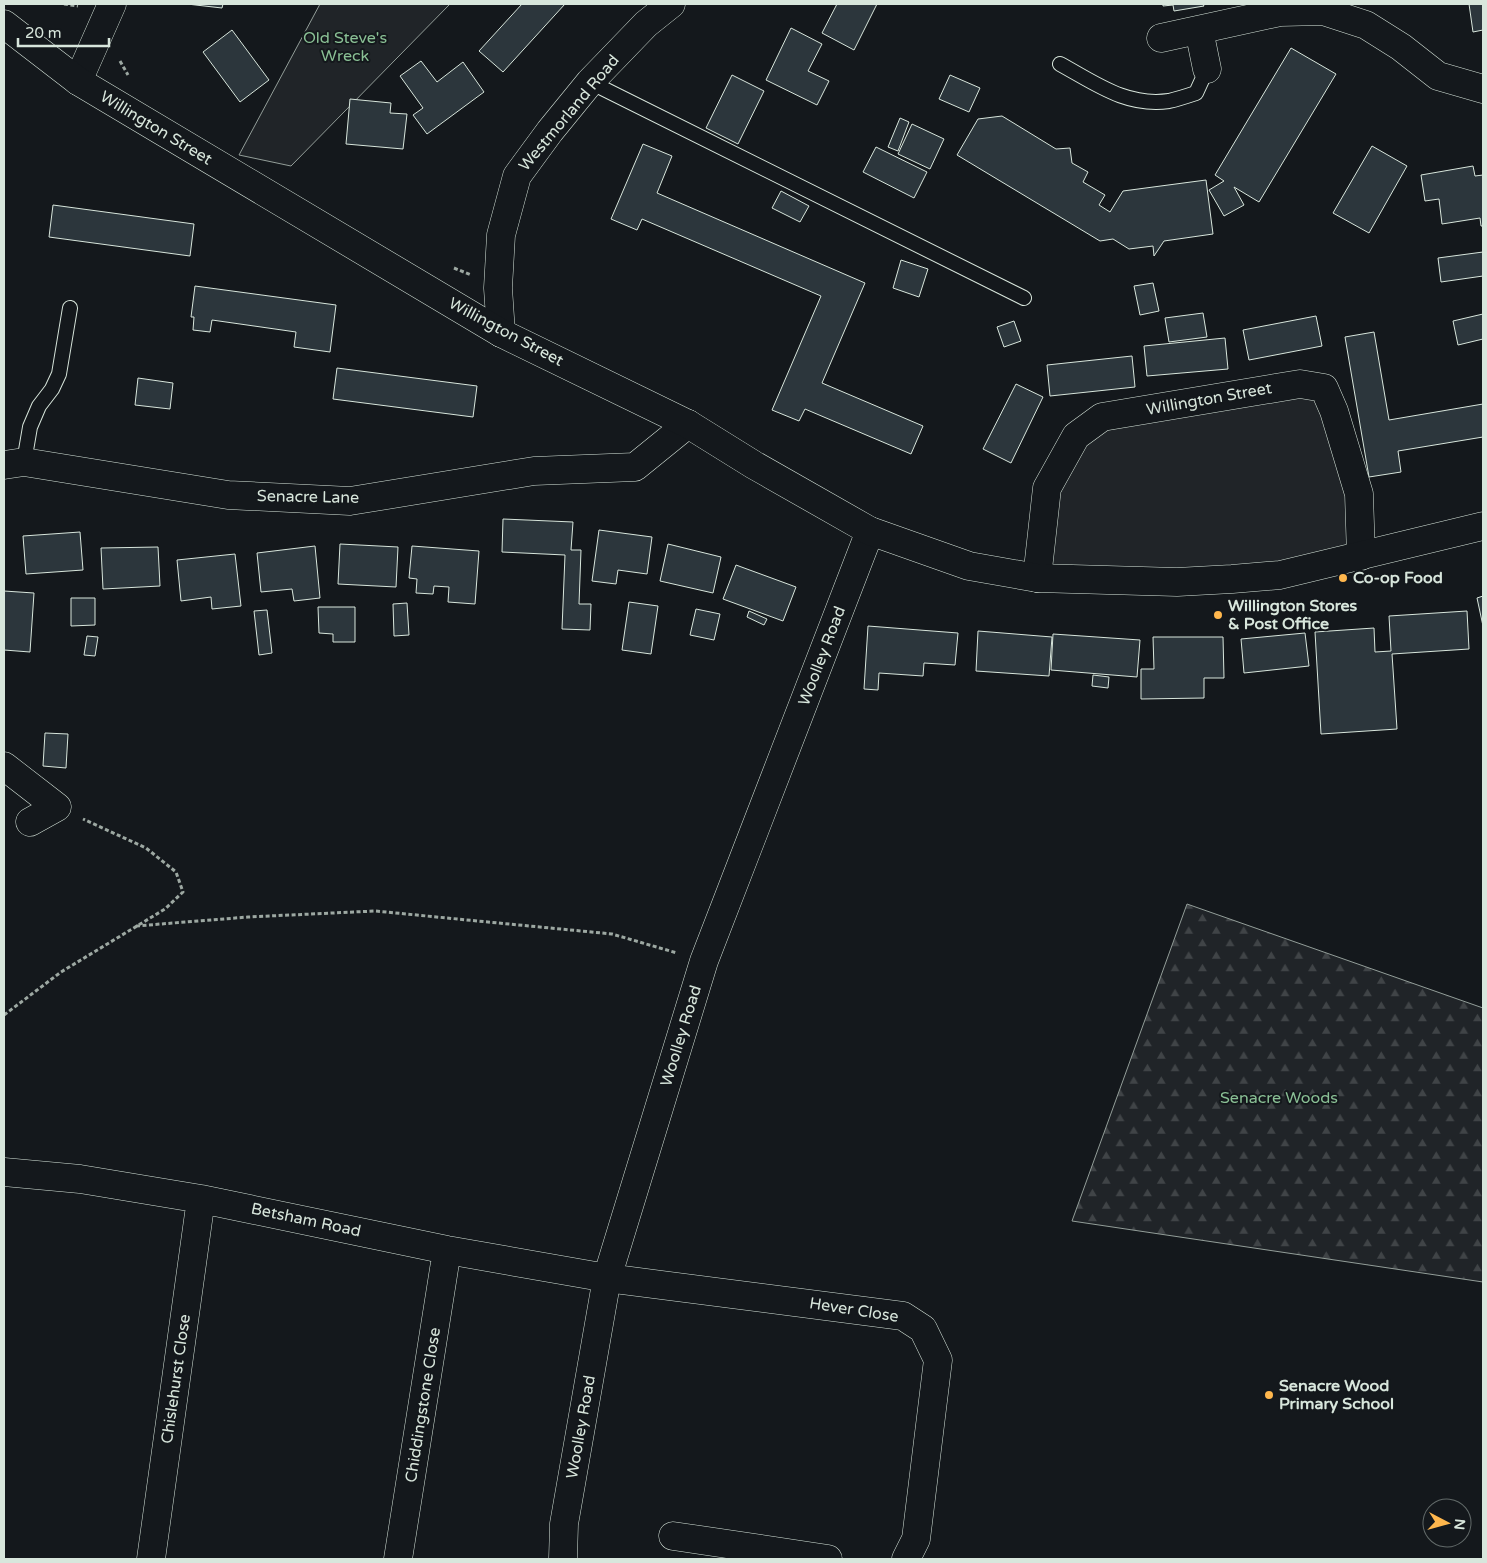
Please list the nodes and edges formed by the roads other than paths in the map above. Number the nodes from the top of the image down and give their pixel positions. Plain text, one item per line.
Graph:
1 (112, 4) edge
2 (671, 4) edge
3 (4, 24) edge
4 (1199, 30) junction
5 (1161, 38) dead end
6 (1060, 64) dead end
7 (1207, 69) joint
8 (78, 81) junction
9 (590, 82) junction
10 (1483, 89) edge
11 (1024, 298) dead end
12 (70, 308) dead end
13 (501, 333) junction
14 (688, 424) junction
15 (14, 463) edge
16 (1483, 526) edge
17 (870, 532) junction
18 (1361, 556) junction
19 (1037, 578) junction
20 (4, 766) edge
21 (30, 822) dead end
22 (4, 1172) edge
23 (201, 1199) junction
24 (447, 1250) junction
25 (607, 1278) junction
26 (673, 1536) dead end
27 (151, 1559) edge
28 (398, 1559) edge
29 (563, 1559) edge
30 (828, 1559) edge
31 (906, 1559) edge

1 - 8 street
2 - 9 street, Westmorland Road
3 - 8 street, Willington Street
4 - 5 street
4 - 7 street
4 - 10 street
6 - 7 lane
8 - 13 street, Willington Street
9 - 11 lane
9 - 13 street, Westmorland Road
12 - 15 lane
13 - 14 street, Willington Street
14 - 15 street, Senacre Lane
14 - 17 street, Willington Street
16 - 18 street, Willington Street
17 - 19 street, Willington Street
17 - 25 street, Woolley Road
18 - 19 street, Willington Street
18 - 19 street, Willington Street
20 - 21 street
22 - 23 street, Betsham Road
23 - 24 street, Betsham Road
23 - 27 street, Chislehurst Close
24 - 25 street, Betsham Road
24 - 28 street, Chiddingstone Close
25 - 29 street, Woolley Road
25 - 31 street, Hever Close
26 - 30 street

